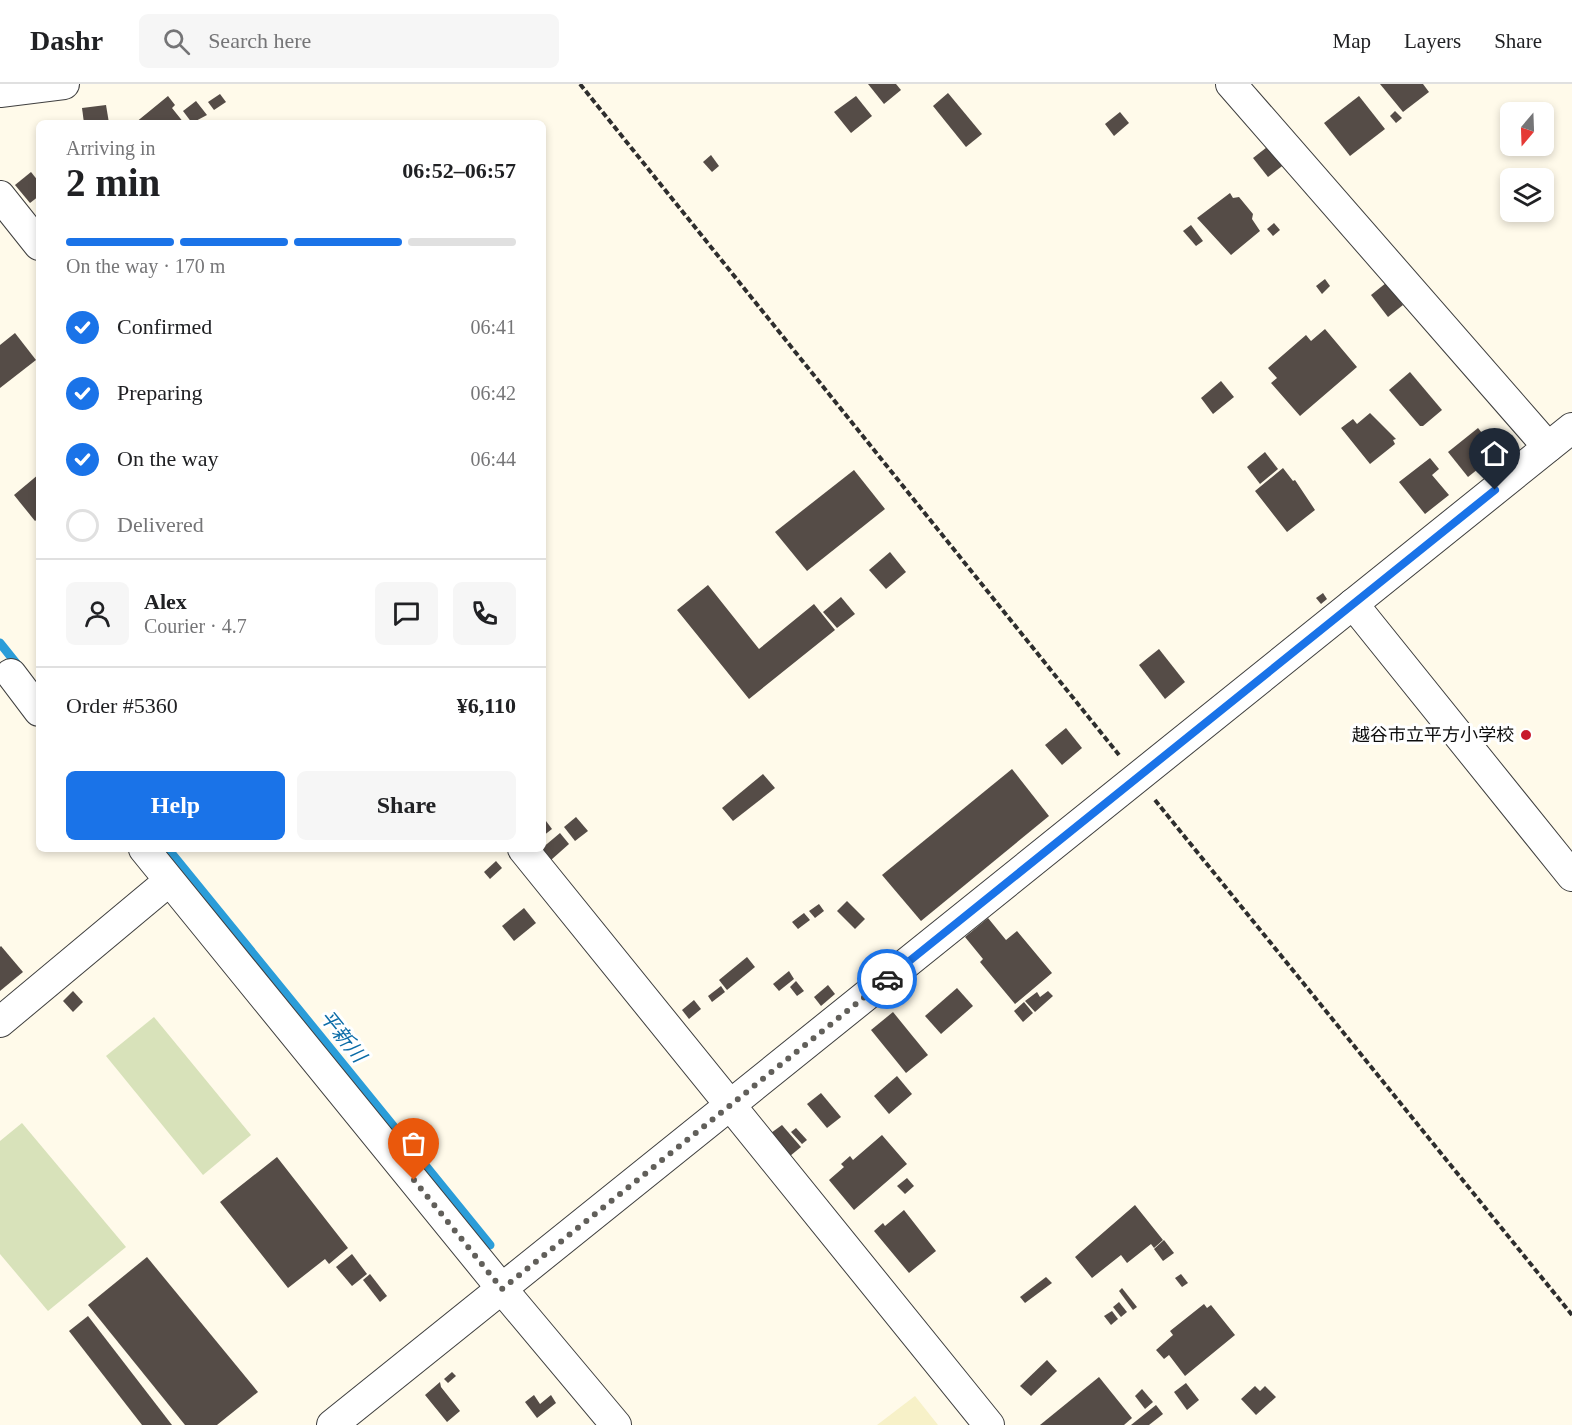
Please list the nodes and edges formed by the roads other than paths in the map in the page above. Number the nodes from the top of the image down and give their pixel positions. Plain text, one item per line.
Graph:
1 (64, 84) edge
2 (1231, 84) edge
3 (0, 92) edge
4 (0, 196) edge
5 (36, 241) edge
6 (1572, 428) edge
7 (1548, 447) junction
8 (1353, 604) junction
9 (11, 674) dead end
10 (36, 707) edge
11 (146, 852) edge
12 (525, 852) edge
13 (1572, 876) edge
14 (169, 881) junction
15 (0, 1022) edge
16 (729, 1106) junction
17 (502, 1289) junction
18 (332, 1425) edge
19 (616, 1425) edge
20 (989, 1425) edge

1 - 3 street
2 - 7 street
4 - 5 street
6 - 7 street
7 - 8 street
8 - 13 street
8 - 16 street
9 - 10 street
11 - 14 street
12 - 16 street
14 - 15 street
14 - 17 street
16 - 17 street
16 - 20 street
17 - 18 street
17 - 19 street

